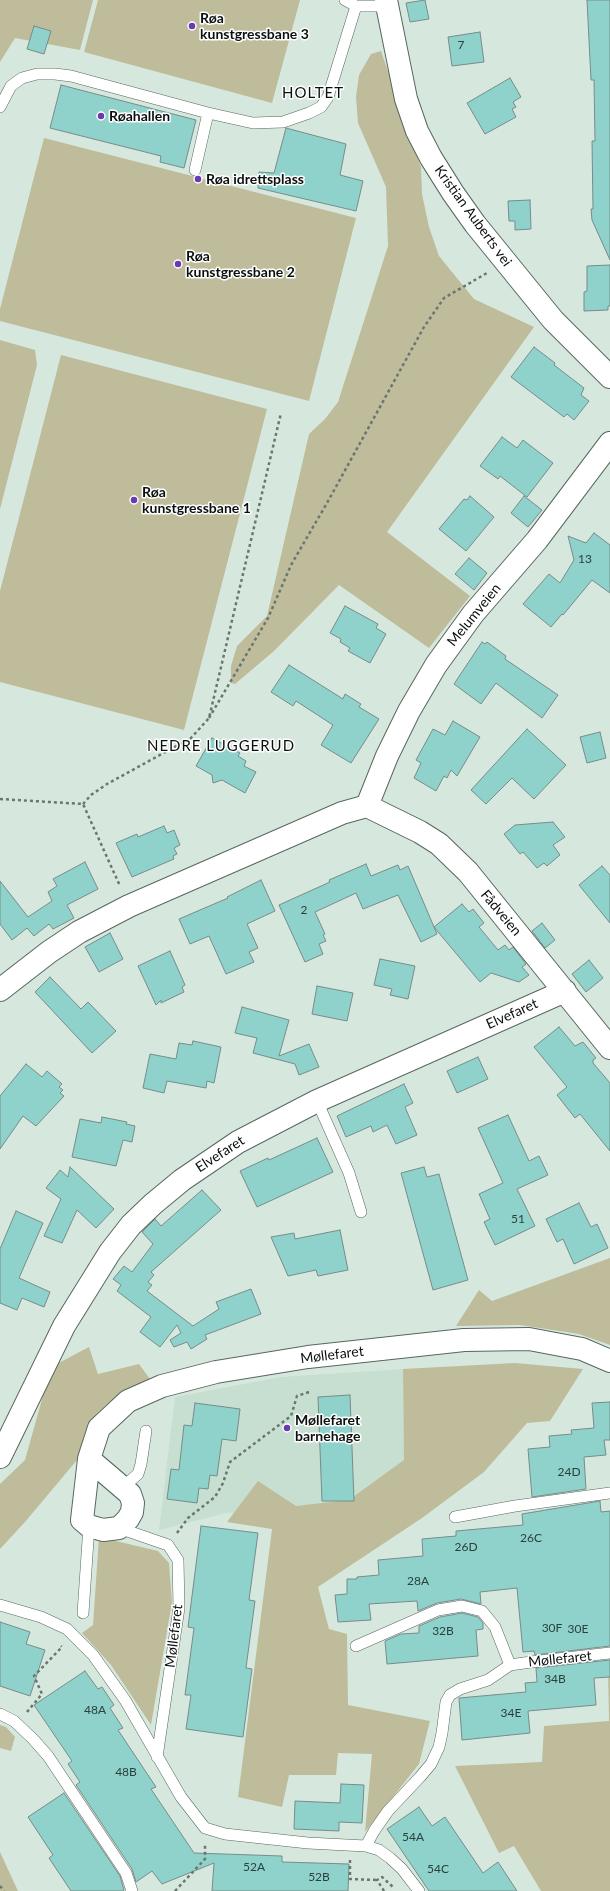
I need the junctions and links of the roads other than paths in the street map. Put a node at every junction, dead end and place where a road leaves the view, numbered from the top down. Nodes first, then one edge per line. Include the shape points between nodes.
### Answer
1 (345, 0) edge
2 (387, 3) edge
3 (356, 6) junction
4 (0, 107) edge
5 (208, 113) junction
6 (195, 170) dead end
7 (610, 377) edge
8 (610, 443) edge
9 (367, 806) junction
10 (0, 990) edge
11 (565, 991) junction
12 (610, 1048) edge
13 (317, 1101) junction
14 (361, 1212) dead end
15 (610, 1360) edge
16 (146, 1431) dead end
17 (0, 1457) edge
18 (89, 1460) junction
19 (123, 1487) junction
20 (610, 1493) edge
21 (455, 1517) dead end
22 (89, 1526) junction
23 (119, 1528) junction
24 (0, 1605) edge
25 (83, 1613) dead end
26 (356, 1646) dead end
27 (610, 1653) edge
28 (510, 1665) junction
29 (0, 1714) edge
30 (157, 1757) junction
31 (366, 1846) junction
32 (132, 1891) edge
33 (419, 1891) edge

1 - 3 lane
2 - 3 lane
2 - 7 street, Kristian Auberts vei via 406,99 417,131 431,158 453,194 553,320
3 - 5 lane via 334,82 321,107 283,122 267,124
4 - 5 lane via 11,86 22,78 37,74 55,74 71,76
5 - 6 lane
8 - 9 street, Melumveien via 537,540 473,614 436,664 387,756
9 - 10 street via 342,813 129,906 79,932
9 - 11 street, Fådveien via 439,844 468,872
11 - 12 street, Fådveien
11 - 13 street, Elvefaret
13 - 14 lane via 349,1173
13 - 17 street, Elvefaret via 262,1128 213,1157 153,1204 131,1225 110,1252 64,1326
15 - 18 street, Møllefaret via 582,1349 529,1339 464,1340 308,1357 216,1372 162,1386 128,1401 100,1428
16 - 19 lane via 138,1474
18 - 19 street
18 - 22 street, Møllefaret via 82,1520
19 - 23 street via 130,1494 133,1503 132,1512
20 - 21 lane
22 - 23 street via 103,1530
22 - 25 lane
23 - 30 lane, Møllefaret via 168,1545 178,1560 179,1608
24 - 30 lane via 68,1629 94,1655
26 - 28 lane, Møllefaret via 438,1610 462,1606 482,1611 495,1627
27 - 28 lane, Møllefaret
28 - 31 lane, Møllefaret via 488,1680 450,1695 446,1702 439,1747 430,1764 388,1812
29 - 32 lane via 14,1721 48,1756 126,1873
30 - 31 lane via 181,1797 204,1828 225,1834 308,1844
31 - 33 lane via 390,1858

